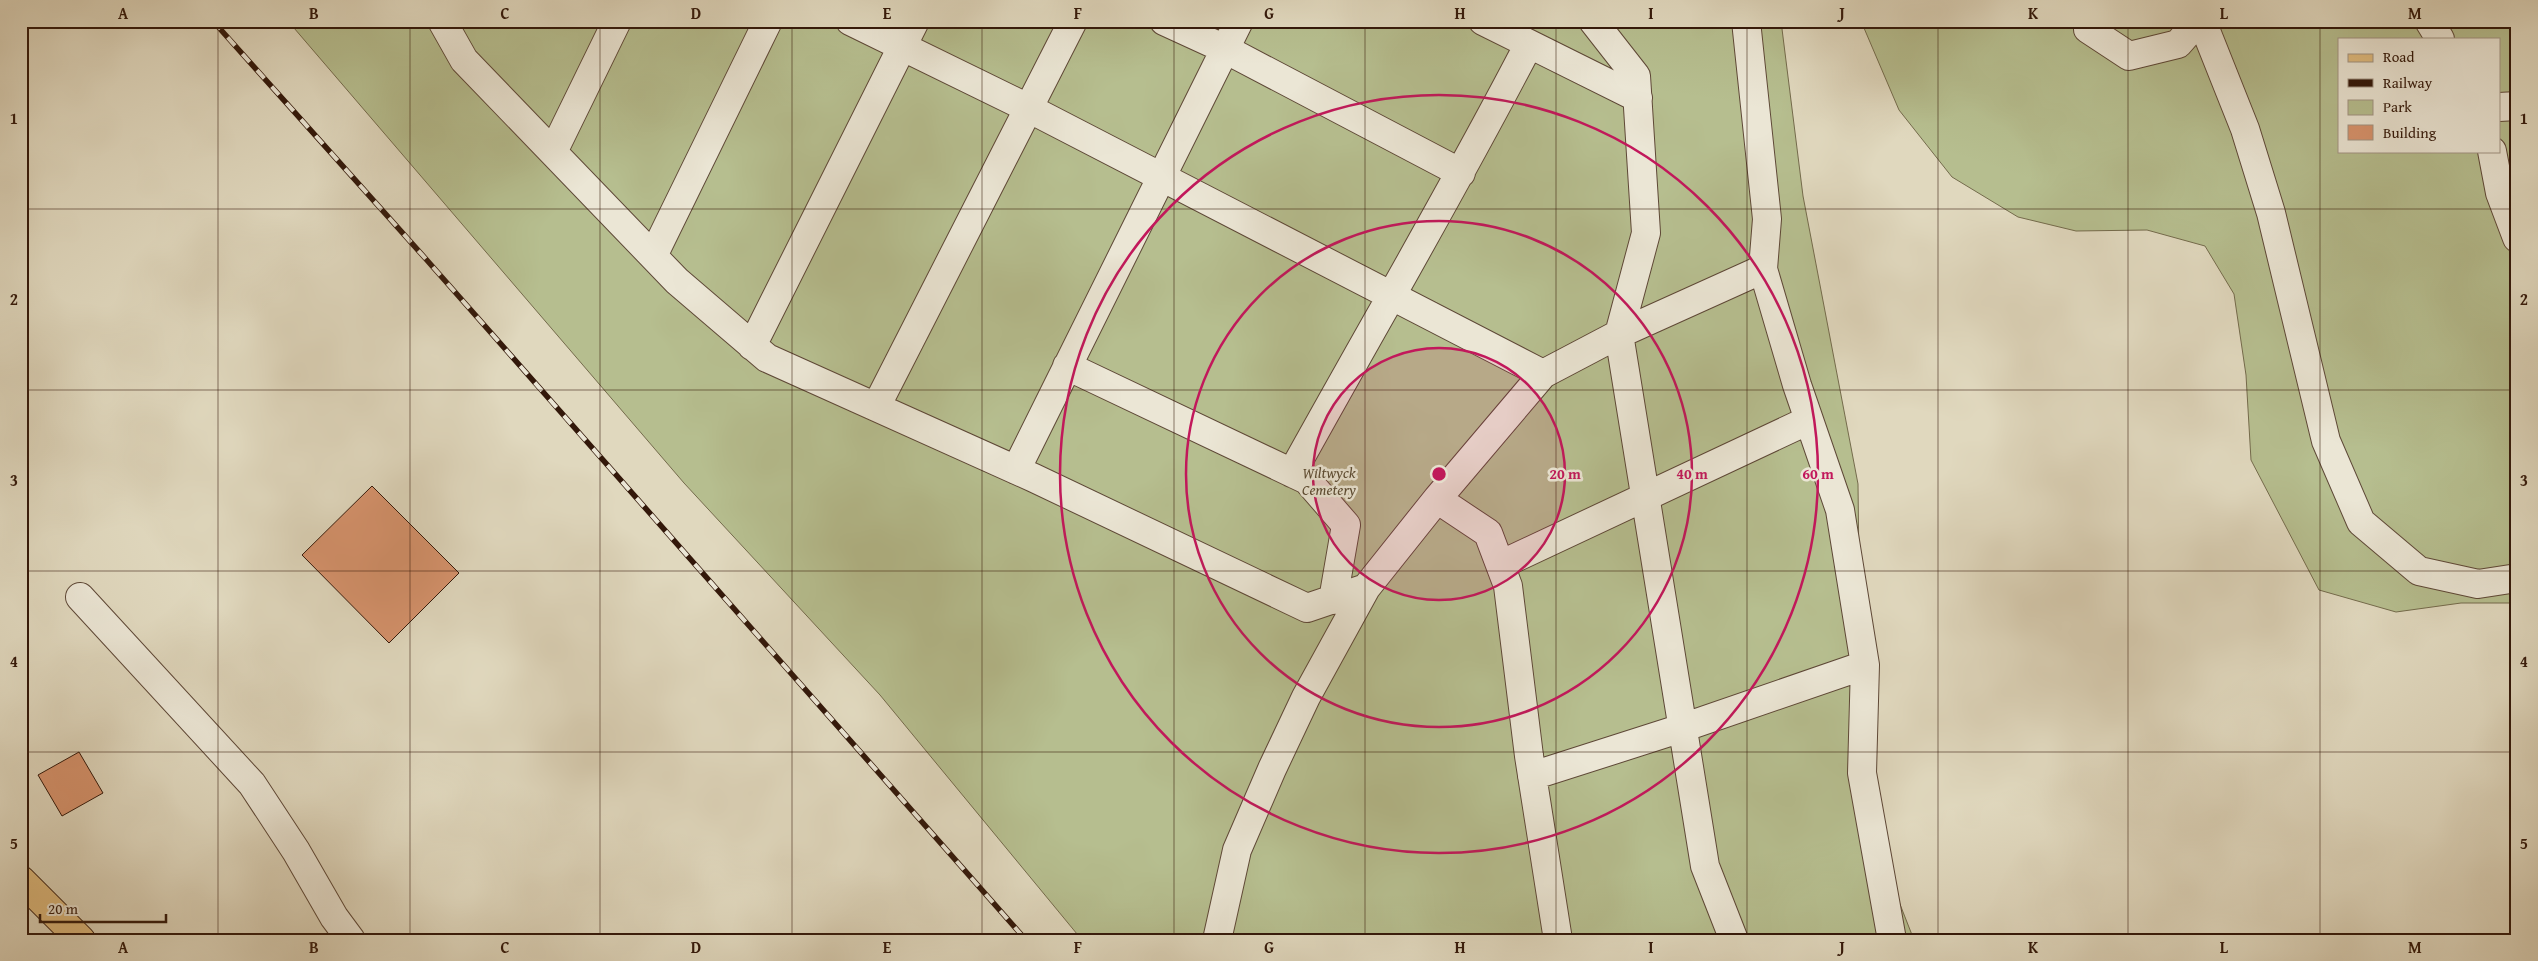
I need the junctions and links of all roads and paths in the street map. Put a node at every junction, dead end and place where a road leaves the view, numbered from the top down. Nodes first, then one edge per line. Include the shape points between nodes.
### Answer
1 (618, 21) edge
2 (768, 21) edge
3 (850, 21) edge
4 (915, 21) edge
5 (1073, 21) edge
6 (1164, 21) edge
7 (1238, 21) edge
8 (1483, 21) edge
9 (1594, 21) edge
10 (1746, 21) edge
11 (2089, 21) edge
12 (2198, 21) edge
13 (2202, 21) edge
14 (2429, 21) edge
15 (453, 28) edge
16 (2439, 38) edge
17 (1529, 44) junction
18 (902, 47) junction
19 (1225, 49) junction
20 (1638, 98) junction
21 (2517, 106) edge
22 (2500, 107) edge
23 (1028, 108) junction
24 (553, 152) junction
25 (2492, 152) edge
26 (1461, 173) junction
27 (1162, 176) junction
28 (2517, 238) edge
29 (653, 256) junction
30 (1763, 268) junction
31 (1390, 296) junction
32 (1619, 334) junction
33 (752, 346) junction
34 (1067, 366) junction
35 (1543, 374) junction
36 (876, 407) junction
37 (1809, 420) junction
38 (1016, 470) junction
39 (1292, 473) junction
40 (1645, 496) junction
41 (1437, 499) junction
42 (1500, 565) junction
43 (2517, 578) edge
44 (1366, 588) junction
45 (80, 597) dead end
46 (1333, 600) junction
47 (1865, 665) junction
48 (1682, 728) junction
49 (1532, 776) junction
50 (21, 880) edge
51 (81, 940) edge
52 (351, 940) edge
53 (1217, 940) edge
54 (1558, 940) edge
55 (1734, 940) edge
56 (1892, 940) edge

1 - 24 lane
2 - 29 lane
3 - 18 lane
4 - 18 lane
5 - 23 lane
6 - 19 lane
7 - 19 lane
8 - 17 lane
9 - 20 lane via 1636,76
10 - 30 lane via 1767,219
11 - 12 lane via 2088,30 2129,56 2178,44
13 - 43 lane via 2245,129 2271,213 2326,441 2361,522 2419,571 2478,584
14 - 16 lane
15 - 24 lane via 464,60
17 - 20 lane
17 - 26 lane
18 - 23 lane
18 - 33 lane
19 - 26 lane
19 - 27 lane
20 - 32 lane via 1646,233
21 - 22 lane
23 - 27 lane
23 - 36 lane
24 - 29 lane
25 - 28 lane via 2500,193
26 - 31 lane
27 - 31 lane
27 - 34 lane
29 - 33 lane
30 - 32 lane
30 - 37 lane
31 - 35 lane
31 - 39 lane
32 - 35 lane
32 - 40 lane
33 - 36 lane via 767,358
34 - 38 lane
34 - 39 lane
35 - 41 lane
36 - 38 lane
37 - 40 lane
37 - 47 lane via 1840,510
38 - 46 lane via 1307,608
39 - 46 lane via 1307,480 1346,524
40 - 42 lane
40 - 48 lane
41 - 42 lane via 1488,533
41 - 44 lane
42 - 49 lane via 1508,586
44 - 46 lane
44 - 53 lane via 1306,697 1237,850
45 - 52 lane via 252,784
47 - 48 lane
47 - 56 lane via 1862,773
48 - 49 lane
48 - 55 lane via 1705,866
49 - 54 lane
50 - 51 main road

